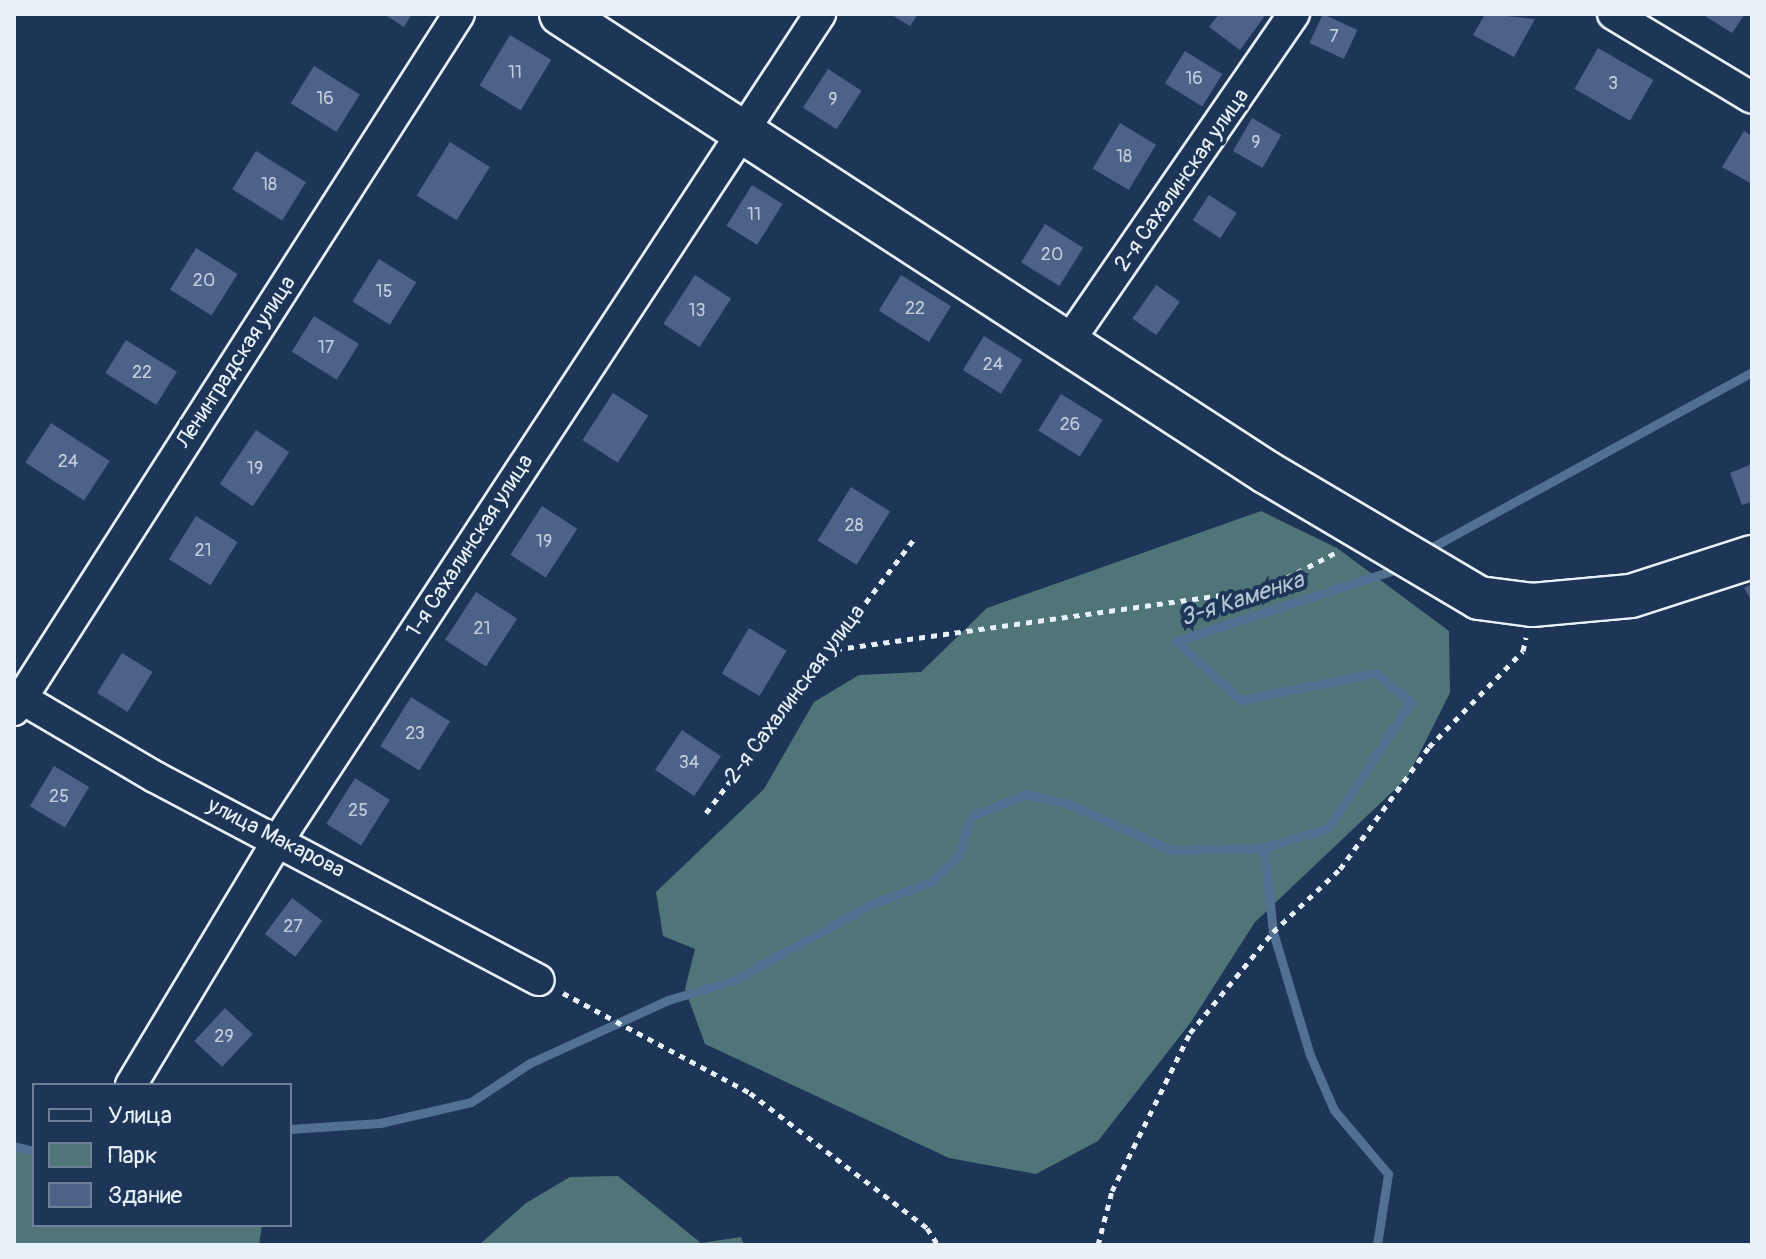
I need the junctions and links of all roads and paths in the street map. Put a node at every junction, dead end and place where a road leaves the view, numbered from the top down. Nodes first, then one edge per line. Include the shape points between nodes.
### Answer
1 (459, 14) edge
2 (561, 14) edge
3 (820, 14) edge
4 (1294, 14) edge
5 (1613, 14) edge
6 (1752, 98) edge
7 (741, 130) junction
8 (1067, 344) junction
9 (915, 538) dead end
10 (1381, 542) junction
11 (1752, 557) edge
12 (1532, 605) junction
13 (824, 651) junction
14 (16, 701) edge
15 (706, 813) dead end
16 (279, 839) junction
17 (539, 980) joint
18 (132, 1083) edge
19 (938, 1245) edge
20 (1098, 1245) edge

1 - 14 street, Ленинградская улица
2 - 7 street
3 - 7 street, 1-я Сахалинская улица
4 - 8 street, 2-я Сахалинская улица
5 - 6 street
7 - 8 street
7 - 16 street, 1-я Сахалинская улица
8 - 10 street
9 - 13 path, 2-я Сахалинская улица
10 - 12 street via 1479,598
10 - 13 path via 1265,589
11 - 12 street via 1631,596
12 - 20 path via 1523,651 1429,747 1340,869 1273,932 1190,1033 1112,1191
13 - 15 path, 2-я Сахалинская улица
14 - 16 street, улица Макарова
16 - 17 street, улица Макарова
16 - 18 street, 1-я Сахалинская улица
17 - 19 path via 750,1093 927,1228

